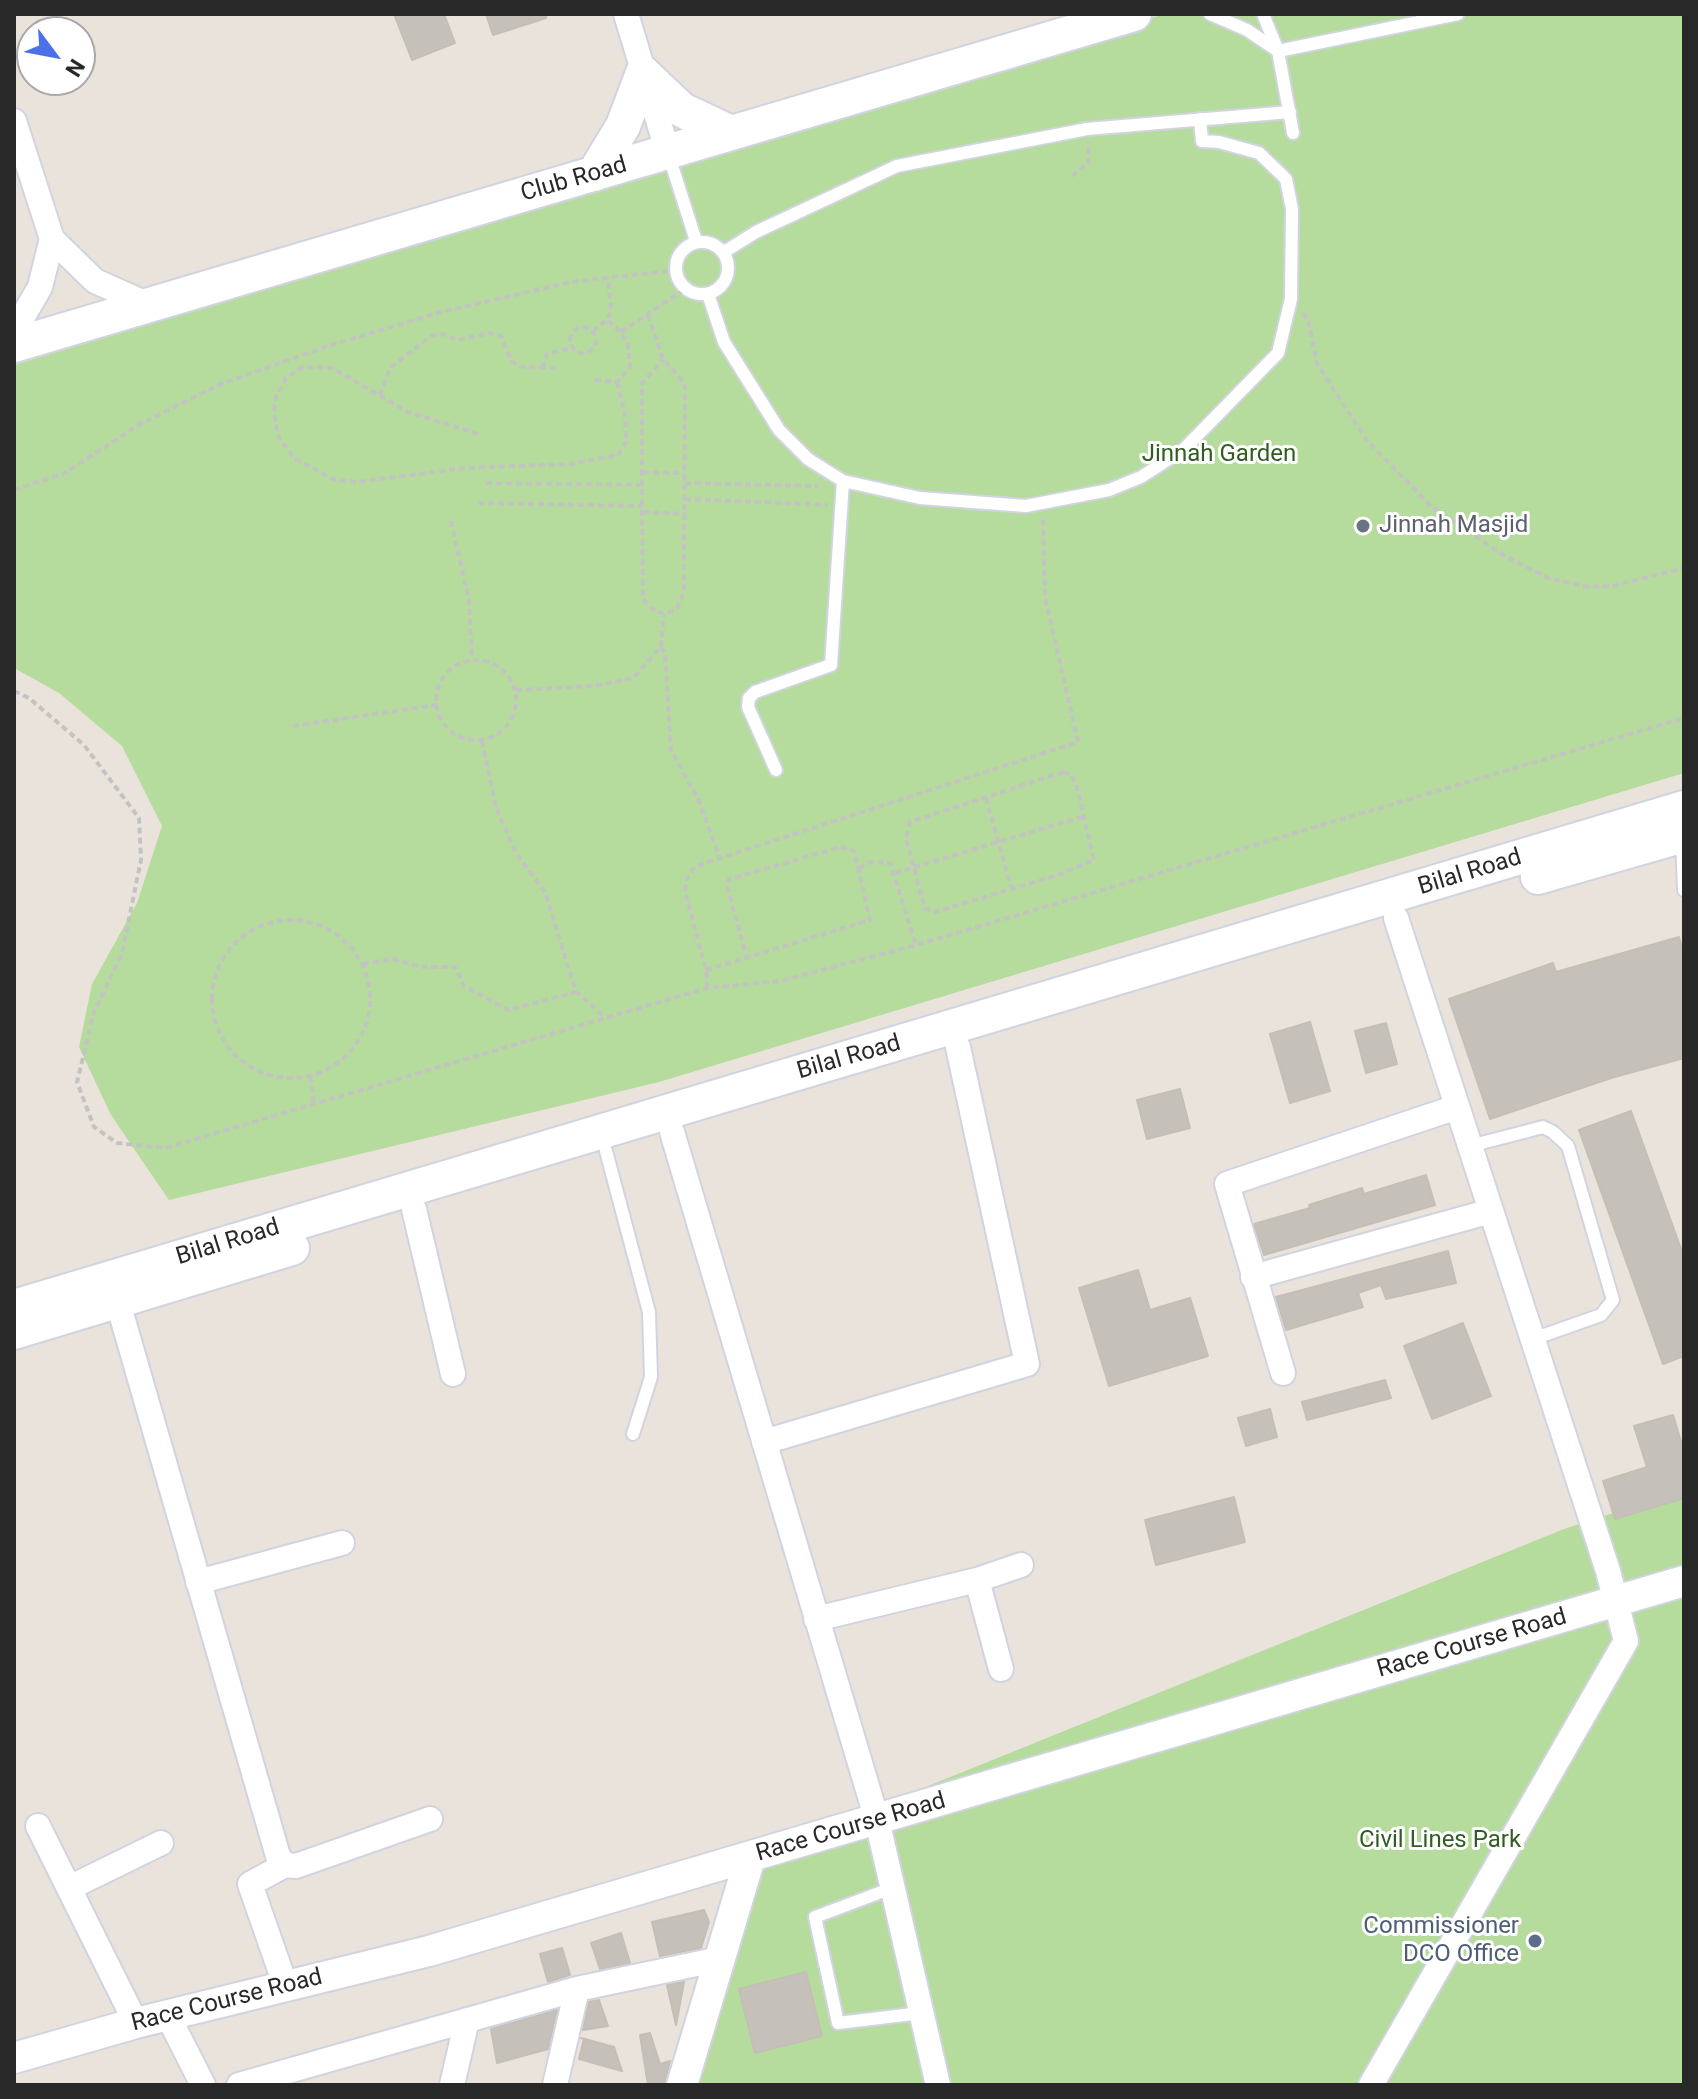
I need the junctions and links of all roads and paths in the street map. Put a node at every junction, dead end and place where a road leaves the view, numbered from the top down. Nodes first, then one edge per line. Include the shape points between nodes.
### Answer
1 (626, 14) edge
2 (1134, 14) edge
3 (1210, 14) edge
4 (1263, 14) edge
5 (1458, 14) edge
6 (1278, 51) junction
7 (643, 73) junction
8 (1290, 112) junction
9 (1200, 119) junction
10 (14, 121) edge
11 (1087, 129) junction
12 (731, 133) junction
13 (1293, 133) dead end
14 (668, 153) junction
15 (594, 174) junction
16 (1072, 176) dead end
17 (52, 239) junction
18 (696, 241) junction
19 (724, 252) junction
20 (676, 270) junction
21 (608, 278) junction
22 (685, 289) junction
23 (708, 294) junction
24 (1291, 299) junction
25 (151, 306) junction
26 (648, 315) junction
27 (607, 320) junction
28 (593, 331) junction
29 (14, 332) edge
30 (621, 332) junction
31 (14, 345) edge
32 (572, 348) junction
33 (663, 359) junction
34 (542, 368) junction
35 (558, 368) dead end
36 (595, 380) dead end
37 (617, 382) junction
38 (380, 395) junction
39 (478, 434) dead end
40 (643, 472) junction
41 (684, 473) junction
42 (486, 483) dead end
43 (685, 483) junction
44 (843, 484) junction
45 (643, 485) junction
46 (14, 490) edge
47 (684, 499) junction
48 (478, 503) dead end
49 (1042, 503) junction
50 (842, 505) junction
51 (642, 509) junction
52 (685, 514) junction
53 (451, 521) dead end
54 (1684, 568) edge
55 (664, 614) junction
56 (661, 647) junction
57 (472, 660) junction
58 (516, 690) junction
59 (14, 691) edge
60 (436, 705) junction
61 (1684, 718) edge
62 (293, 726) dead end
63 (482, 741) junction
64 (776, 770) dead end
65 (986, 798) junction
66 (1085, 816) junction
67 (1683, 826) edge
68 (998, 842) junction
69 (719, 857) junction
70 (859, 868) junction
71 (912, 868) junction
72 (895, 873) junction
73 (1011, 887) junction
74 (1684, 890) edge
75 (1396, 918) junction
76 (916, 945) junction
77 (746, 955) junction
78 (363, 964) junction
79 (706, 970) junction
80 (707, 988) junction
81 (576, 992) junction
82 (605, 1017) junction
83 (958, 1047) junction
84 (310, 1076) junction
85 (314, 1104) junction
86 (1457, 1107) junction
87 (672, 1132) junction
88 (1470, 1146) junction
89 (606, 1151) junction
90 (414, 1209) junction
91 (1491, 1211) junction
92 (1253, 1277) junction
93 (118, 1303) junction
94 (14, 1307) edge
95 (14, 1332) edge
96 (1533, 1339) junction
97 (1283, 1373) dead end
98 (453, 1374) dead end
99 (633, 1434) dead end
100 (764, 1442) junction
101 (342, 1543) dead end
102 (1021, 1565) dead end
103 (977, 1580) junction
104 (1684, 1581) edge
105 (198, 1582) junction
106 (1615, 1602) junction
107 (816, 1619) junction
108 (1001, 1669) dead end
109 (430, 1819) dead end
110 (877, 1820) junction
111 (38, 1826) dead end
112 (161, 1843) dead end
113 (750, 1858) junction
114 (285, 1865) junction
115 (69, 1888) junction
116 (892, 1888) junction
117 (720, 1959) junction
118 (286, 1987) junction
119 (577, 1989) junction
120 (921, 2013) junction
121 (168, 2016) junction
122 (467, 2020) junction
123 (136, 2023) junction
124 (14, 2058) edge
125 (203, 2085) edge
126 (239, 2085) edge
127 (452, 2085) edge
128 (555, 2085) edge
129 (682, 2085) edge
130 (938, 2085) edge
131 (1371, 2085) edge

1 - 7 street
2 - 12 main road, Club Road
3 - 6 lane
4 - 6 lane
5 - 6 lane
6 - 8 lane
7 - 12 main road via 682,110
7 - 14 street
7 - 15 main road via 623,126
8 - 9 lane
8 - 13 lane
9 - 11 lane
9 - 24 lane via 1202,141 1259,153 1286,179 1292,209
10 - 17 street
11 - 16 path via 1088,163
11 - 19 lane via 897,166
12 - 14 main road, Club Road
14 - 15 main road, Club Road
14 - 18 lane
15 - 25 main road, Club Road
17 - 25 street via 95,281
17 - 29 street via 40,287
18 - 19 lane
18 - 20 lane via 683,248
19 - 23 lane via 727,277
20 - 21 path
20 - 22 lane
21 - 27 path
21 - 46 path via 441,312 301,355 221,384 142,423 65,473
22 - 23 lane
22 - 26 path
23 - 44 lane via 724,342 779,430
24 - 49 lane via 1278,353 1183,450 1109,490
24 - 54 path via 1308,320 1317,364 1368,442 1433,508 1548,578 1612,586
25 - 31 main road, Club Road
26 - 30 path
26 - 33 path
27 - 28 path
27 - 30 path
28 - 32 path via 593,348 583,353
28 - 32 path via 583,326 572,331
30 - 37 path via 631,358 627,373
32 - 34 path via 547,354
33 - 40 path via 642,384
33 - 41 path via 685,384
34 - 35 path
34 - 38 path via 512,362 501,336 457,340 442,334 431,336 390,368
36 - 37 path
37 - 38 path via 624,400 625,447 618,455 586,462 465,468 357,482 309,469 279,438 276,397 286,378 303,367 332,368
38 - 39 path via 408,412
40 - 41 path
40 - 45 path
41 - 43 path
42 - 45 path
43 - 44 path
43 - 47 path
44 - 49 lane via 920,498
44 - 50 lane
45 - 51 path
47 - 50 path
47 - 52 path
48 - 51 path
49 - 69 path via 1045,597 1078,742
50 - 64 lane via 831,665 749,698 748,707
51 - 52 path
51 - 55 path via 643,599
52 - 55 path via 684,592 677,609
53 - 57 path via 469,601
55 - 56 path
56 - 58 path via 642,671 625,681
56 - 69 path via 671,750 699,801
57 - 58 path via 500,667
57 - 60 path via 442,678
58 - 63 path via 511,721
59 - 85 path via 84,745 139,818 141,860 122,953 94,1012 77,1082 94,1127 117,1143 165,1148
60 - 62 path
60 - 63 path via 449,730 466,740
61 - 76 path
63 - 81 path via 496,808 516,853 545,892
65 - 66 path via 1063,772 1074,778
65 - 68 path
65 - 71 path via 910,822 905,834
66 - 68 path
66 - 73 path via 1094,860
67 - 74 lane
67 - 75 main road, Bilal Road
67 - 94 main road, Bilal Road
68 - 71 path
68 - 73 path
69 - 79 path via 696,866 685,884
70 - 72 path via 886,861
70 - 77 path via 870,920
70 - 77 path via 854,851 846,847 735,874 727,886
71 - 72 path
71 - 73 path via 923,905 932,912
72 - 76 path
75 - 83 main road, Bilal Road
75 - 86 street
76 - 80 path via 780,981
77 - 79 path
78 - 81 path via 393,959 421,967 455,967 464,986 508,1010
78 - 84 path via 370,994 366,1025 350,1052
78 - 84 path via 332,930 287,919 244,935 216,972 214,1018 227,1046 264,1074
79 - 80 path
80 - 82 path
81 - 82 path
82 - 85 path
83 - 87 main road, Bilal Road
83 - 100 street via 1027,1364
84 - 85 path
86 - 88 street
86 - 92 street via 1227,1184
87 - 89 main road, Bilal Road
87 - 100 street
88 - 91 street
88 - 96 lane via 1543,1127 1568,1146 1613,1300 1601,1315
89 - 90 main road, Bilal Road
89 - 99 lane via 647,1295 651,1327 651,1377
90 - 93 main road, Bilal Road
90 - 98 street
91 - 92 street
91 - 96 street
92 - 97 street
93 - 95 main road, Bilal Road
93 - 105 street
96 - 106 street
100 - 107 street
101 - 105 street
102 - 103 street
103 - 107 street
103 - 108 street
104 - 106 street, Race Course Road
105 - 114 street via 278,1856
106 - 110 street, Race Course Road
106 - 131 street via 1626,1641
107 - 110 street
109 - 114 street via 296,1866
110 - 113 street, Race Course Road
110 - 116 street
111 - 115 street
112 - 115 street
113 - 117 street
113 - 118 street, Race Course Road
114 - 118 street via 250,1884
115 - 123 street
116 - 120 street
116 - 120 lane via 815,1917 838,2023
117 - 119 street
117 - 129 street
118 - 121 street, Race Course Road
119 - 122 street
119 - 128 street
120 - 130 street
121 - 123 street, Race Course Road
121 - 125 street
122 - 126 street
122 - 127 street
123 - 124 street, Race Course Road

